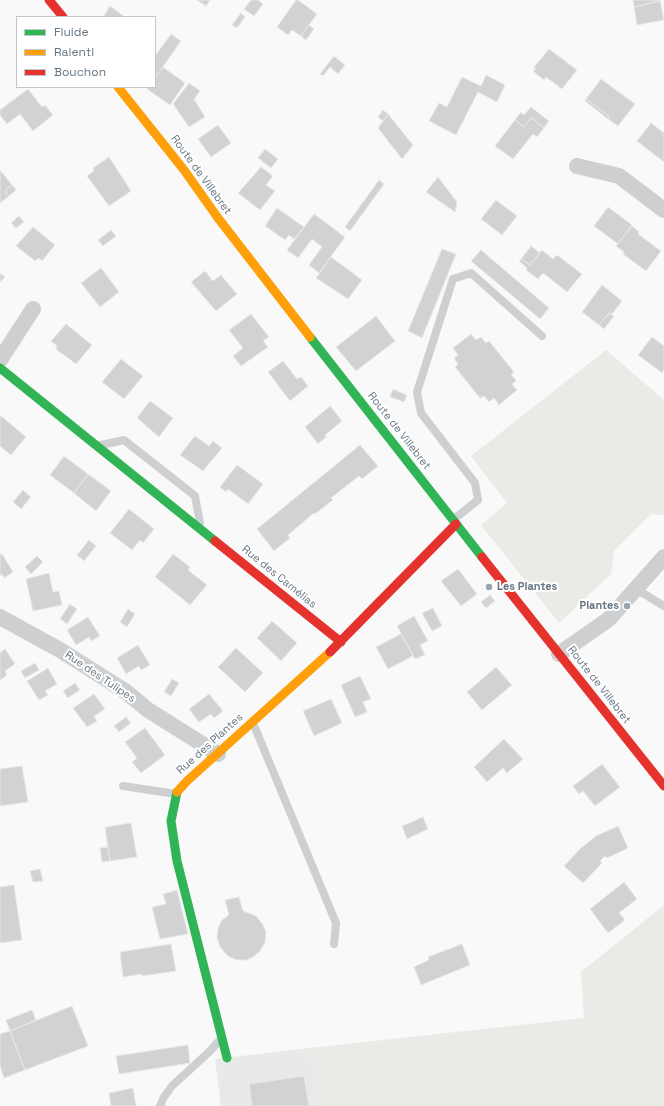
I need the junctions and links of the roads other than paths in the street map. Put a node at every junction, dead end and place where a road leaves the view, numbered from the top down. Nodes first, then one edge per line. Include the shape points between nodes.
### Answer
1 (49, 0) edge
2 (62, 16) edge
3 (119, 88) edge
4 (577, 166) dead end
5 (664, 210) edge
6 (33, 309) dead end
7 (542, 336) dead end
8 (0, 360) edge
9 (0, 368) edge
10 (98, 446) junction
11 (455, 522) junction
12 (202, 530) junction
13 (664, 557) edge
14 (636, 589) junction
15 (664, 606) edge
16 (0, 617) edge
17 (341, 642) junction
18 (559, 654) junction
19 (253, 722) junction
20 (218, 754) junction
21 (123, 786) dead end
22 (664, 786) edge
23 (176, 794) junction
24 (334, 944) dead end
25 (222, 1037) junction
26 (228, 1058) dead end
27 (160, 1106) edge

1 - 2 street
3 - 11 street, Route de Villebret
4 - 5 street via 619,176
6 - 8 street
7 - 11 lane via 471,273 453,279 417,392 421,413 475,483 478,500
9 - 10 street, Rue des Camélias
10 - 12 street, Rue des Camélias
10 - 12 lane via 124,440 195,496
11 - 17 street, Rue des Plantes
11 - 18 street, Route de Villebret
12 - 17 street, Rue des Camélias
13 - 14 street
14 - 15 lane
14 - 18 street via 609,619
16 - 20 street, Rue des Tulipes via 60,650
17 - 19 street, Rue des Plantes
18 - 22 street, Route de Villebret
19 - 20 street, Rue des Plantes
19 - 24 lane via 336,923
20 - 23 street, Rue des Plantes
21 - 23 lane
23 - 25 street via 171,821 177,861
25 - 26 street
25 - 27 lane via 172,1086

